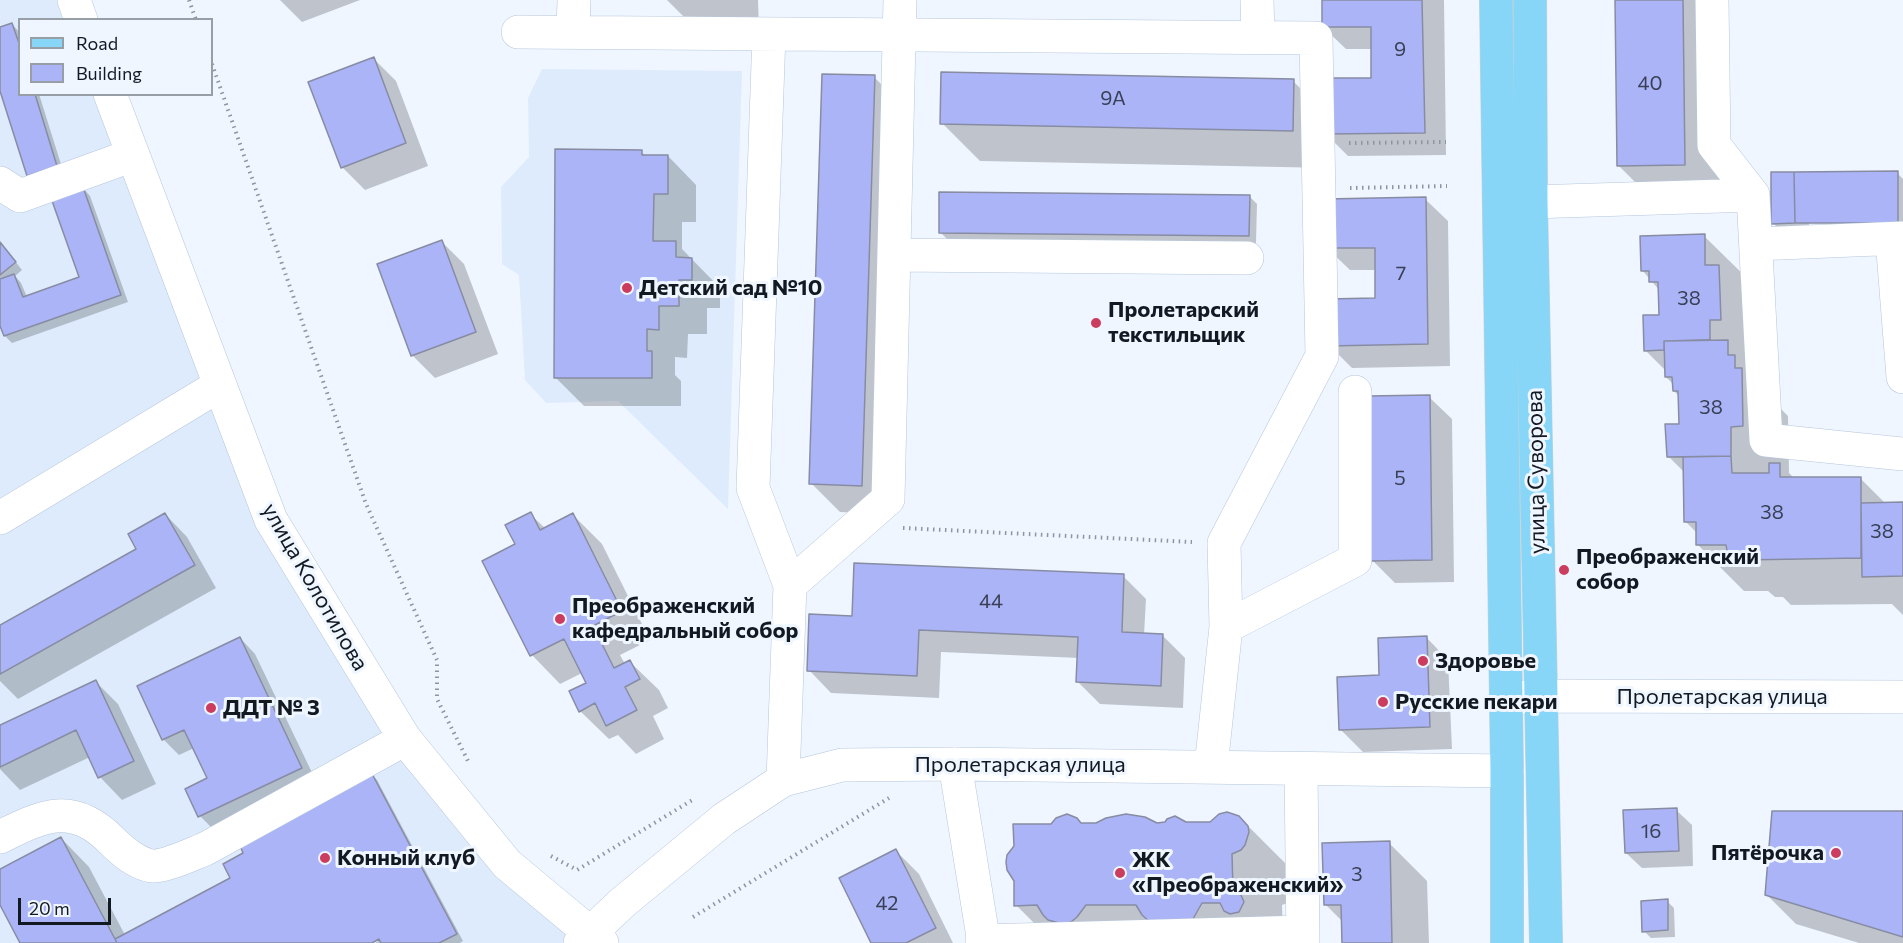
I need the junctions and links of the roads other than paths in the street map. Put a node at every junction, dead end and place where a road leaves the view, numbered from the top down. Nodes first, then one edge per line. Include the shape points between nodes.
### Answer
1 (74, 0) edge
2 (574, 0) edge
3 (900, 0) edge
4 (1257, 0) edge
5 (1496, 0) edge
6 (1530, 0) edge
7 (1712, 0) edge
8 (80, 18) edge
9 (518, 32) dead end
10 (573, 32) junction
11 (769, 34) junction
12 (900, 35) junction
13 (1258, 37) junction
14 (111, 96) edge
15 (133, 155) junction
16 (0, 183) edge
17 (1753, 195) junction
18 (1531, 202) junction
19 (1898, 238) edge
20 (1756, 244) junction
21 (894, 255) junction
22 (1247, 258) dead end
23 (1903, 377) edge
24 (220, 385) junction
25 (1354, 392) dead end
26 (1903, 454) edge
27 (0, 518) edge
28 (790, 585) junction
29 (1226, 627) junction
30 (1541, 696) junction
31 (1903, 697) edge
32 (1506, 698) junction
33 (405, 739) junction
34 (955, 764) junction
35 (1211, 767) junction
36 (1301, 769) junction
37 (1507, 771) junction
38 (783, 780) junction
39 (0, 837) edge
40 (1303, 937) edge
41 (590, 940) edge
42 (983, 942) edge
43 (1507, 943) edge
44 (1546, 943) edge

1 - 8 street
2 - 10 street
3 - 12 street
4 - 13 street
5 - 32 main road, улица Суворова
6 - 18 main road, улица Суворова
7 - 17 street via 1714,145
9 - 10 street
10 - 11 street
11 - 12 street
11 - 28 street via 753,488
12 - 13 street
12 - 21 street
13 - 29 street via 1316,38 1322,356 1224,543
14 - 15 street, улица Колотилова
15 - 16 street via 20,196
15 - 24 street, улица Колотилова
17 - 18 street
17 - 20 street
18 - 30 main road, улица Суворова
19 - 20 street
19 - 23 street
20 - 26 street via 1766,440
21 - 22 street
21 - 28 street via 888,499
24 - 27 street
24 - 33 street, улица Колотилова via 271,520
25 - 29 street via 1355,560
28 - 38 street
29 - 35 street
30 - 31 street, Пролетарская улица
30 - 32 street, Пролетарская улица
30 - 44 main road, улица Суворова
32 - 37 main road, улица Суворова
33 - 39 street via 178,860 152,866 125,854 84,821 64,815 36,819
33 - 41 street, улица Колотилова via 507,864
34 - 35 street, Пролетарская улица
34 - 38 street, Пролетарская улица via 842,765
34 - 42 street
35 - 36 street, Пролетарская улица
36 - 37 street, Пролетарская улица
36 - 40 street
37 - 43 main road, улица Суворова
38 - 41 street, Пролетарская улица via 724,819 622,903
40 - 42 street

